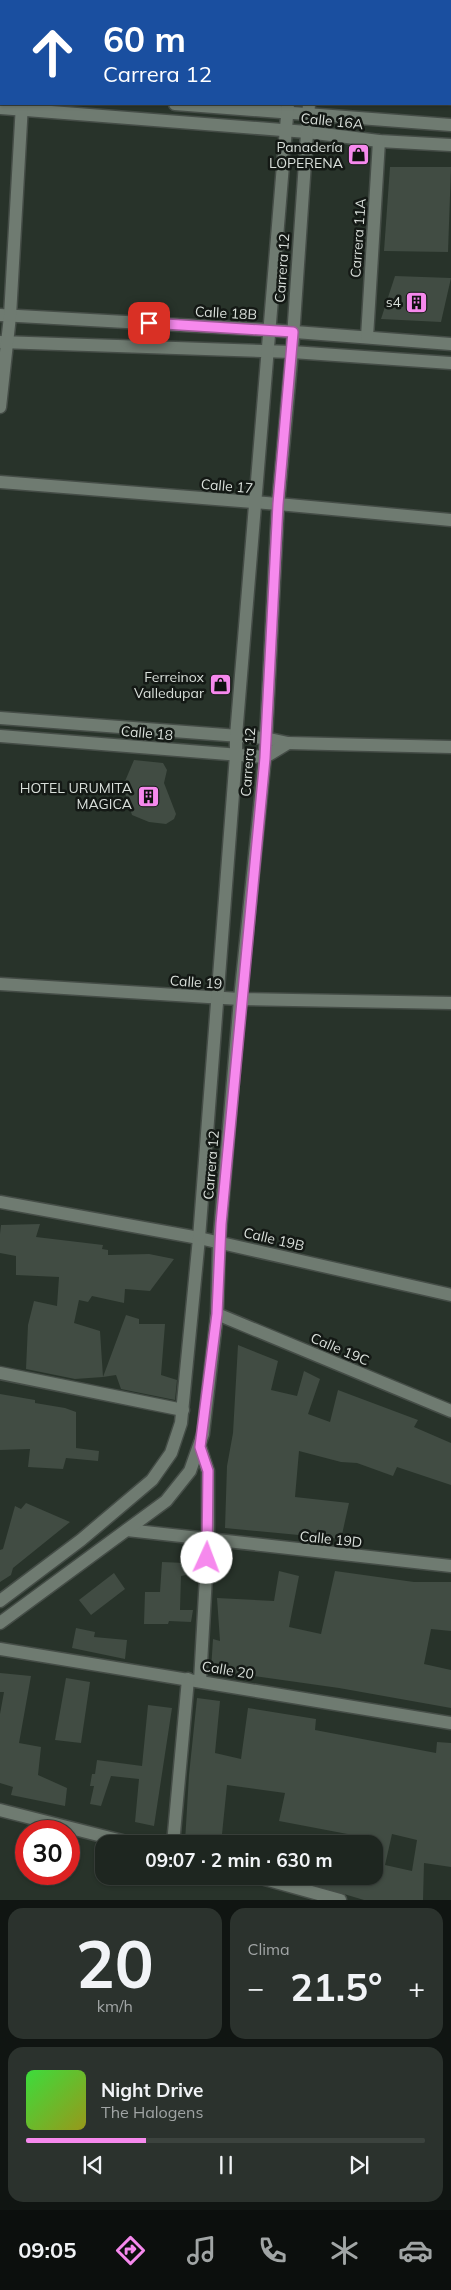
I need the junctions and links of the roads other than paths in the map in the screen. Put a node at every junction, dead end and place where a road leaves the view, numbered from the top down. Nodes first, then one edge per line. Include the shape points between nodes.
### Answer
1 (203, 105) edge
2 (22, 107) edge
3 (0, 108) edge
4 (287, 108) edge
5 (309, 108) edge
6 (451, 125) edge
7 (286, 131) junction
8 (307, 132) junction
9 (379, 141) junction
10 (451, 145) edge
11 (5, 315) edge
12 (269, 330) junction
13 (293, 332) junction
14 (367, 337) junction
15 (3, 342) edge
16 (451, 344) edge
17 (268, 352) junction
18 (292, 352) junction
19 (451, 363) edge
20 (0, 407) edge
21 (0, 482) edge
22 (257, 503) junction
23 (278, 504) junction
24 (451, 520) edge
25 (0, 718) edge
26 (0, 736) edge
27 (236, 736) junction
28 (265, 738) junction
29 (288, 743) junction
30 (451, 747) edge
31 (236, 755) junction
32 (265, 758) junction
33 (0, 984) edge
34 (218, 998) junction
35 (240, 1000) junction
36 (451, 1003) edge
37 (0, 1202) edge
38 (199, 1238) junction
39 (219, 1243) junction
40 (451, 1295) edge
41 (217, 1314) junction
42 (0, 1374) edge
43 (183, 1410) junction
44 (451, 1411) edge
45 (200, 1447) junction
46 (126, 1530) junction
47 (208, 1541) junction
48 (451, 1566) edge
49 (0, 1600) edge
50 (0, 1623) edge
51 (0, 1649) edge
52 (194, 1680) junction
53 (451, 1723) edge
54 (0, 1810) edge
55 (99, 1835) edge
56 (174, 1835) edge
57 (286, 1885) edge
58 (340, 1900) edge

1 - 4 street, Calle 16A
2 - 3 street, Calle 16A
2 - 7 street, Calle 16A
2 - 11 street
4 - 5 street, Calle 16A
4 - 7 street, Carrera 12
5 - 6 street, Calle 16A
5 - 8 street, Carrera 12
7 - 8 street, Calle 16A
7 - 12 street, Carrera 12
8 - 9 street, Calle 16A
8 - 13 street, Carrera 12
9 - 10 street, Calle 16A
9 - 14 street, Carrera 11A
11 - 12 street, Calle 18B
11 - 15 street
12 - 13 street, Calle 18B
12 - 17 street, Carrera 12
13 - 14 street, Calle 18B
13 - 18 street, Carrera 12
14 - 16 street, Calle 18B
15 - 17 street
15 - 20 street
17 - 18 street
17 - 22 street, Carrera 12
18 - 19 street
18 - 23 street, Carrera 12
21 - 22 street, Calle 17
22 - 23 street, Calle 17
22 - 27 street, Carrera 12
23 - 24 street, Calle 17
23 - 28 street, Carrera 12
25 - 27 street, Calle 18
26 - 31 street, Calle 18
27 - 28 street, Calle 18
27 - 31 street, Carrera 12
28 - 29 street, Calle 18
28 - 32 street, Carrera 12
29 - 30 street, Calle 18
29 - 32 street
31 - 32 street, Calle 18
31 - 34 street, Carrera 12
32 - 35 street, Carrera 12
33 - 34 street, Calle 19
34 - 35 street, Calle 19
34 - 38 street, Carrera 12
35 - 36 street, Calle 19
35 - 39 street, Carrera 12
37 - 38 street, Calle 19B
38 - 39 street, Calle 19B
38 - 43 street, Carrera 12
39 - 40 street, Calle 19B
39 - 41 street, Carrera 12
41 - 44 street, Calle 19C
41 - 45 street, Carrera 12
42 - 43 street
43 - 49 street, Carrera 12 via 171,1454 152,1480 82,1540
45 - 46 street, Carrera 12 via 190,1471 175,1492 156,1510
45 - 47 street via 208,1471
46 - 47 street, Calle 19D
46 - 50 street, Carrera 12
47 - 48 street, Calle 19D
47 - 52 street
51 - 52 street, Calle 20
52 - 53 street, Calle 20
52 - 56 street
54 - 55 street
57 - 58 street

